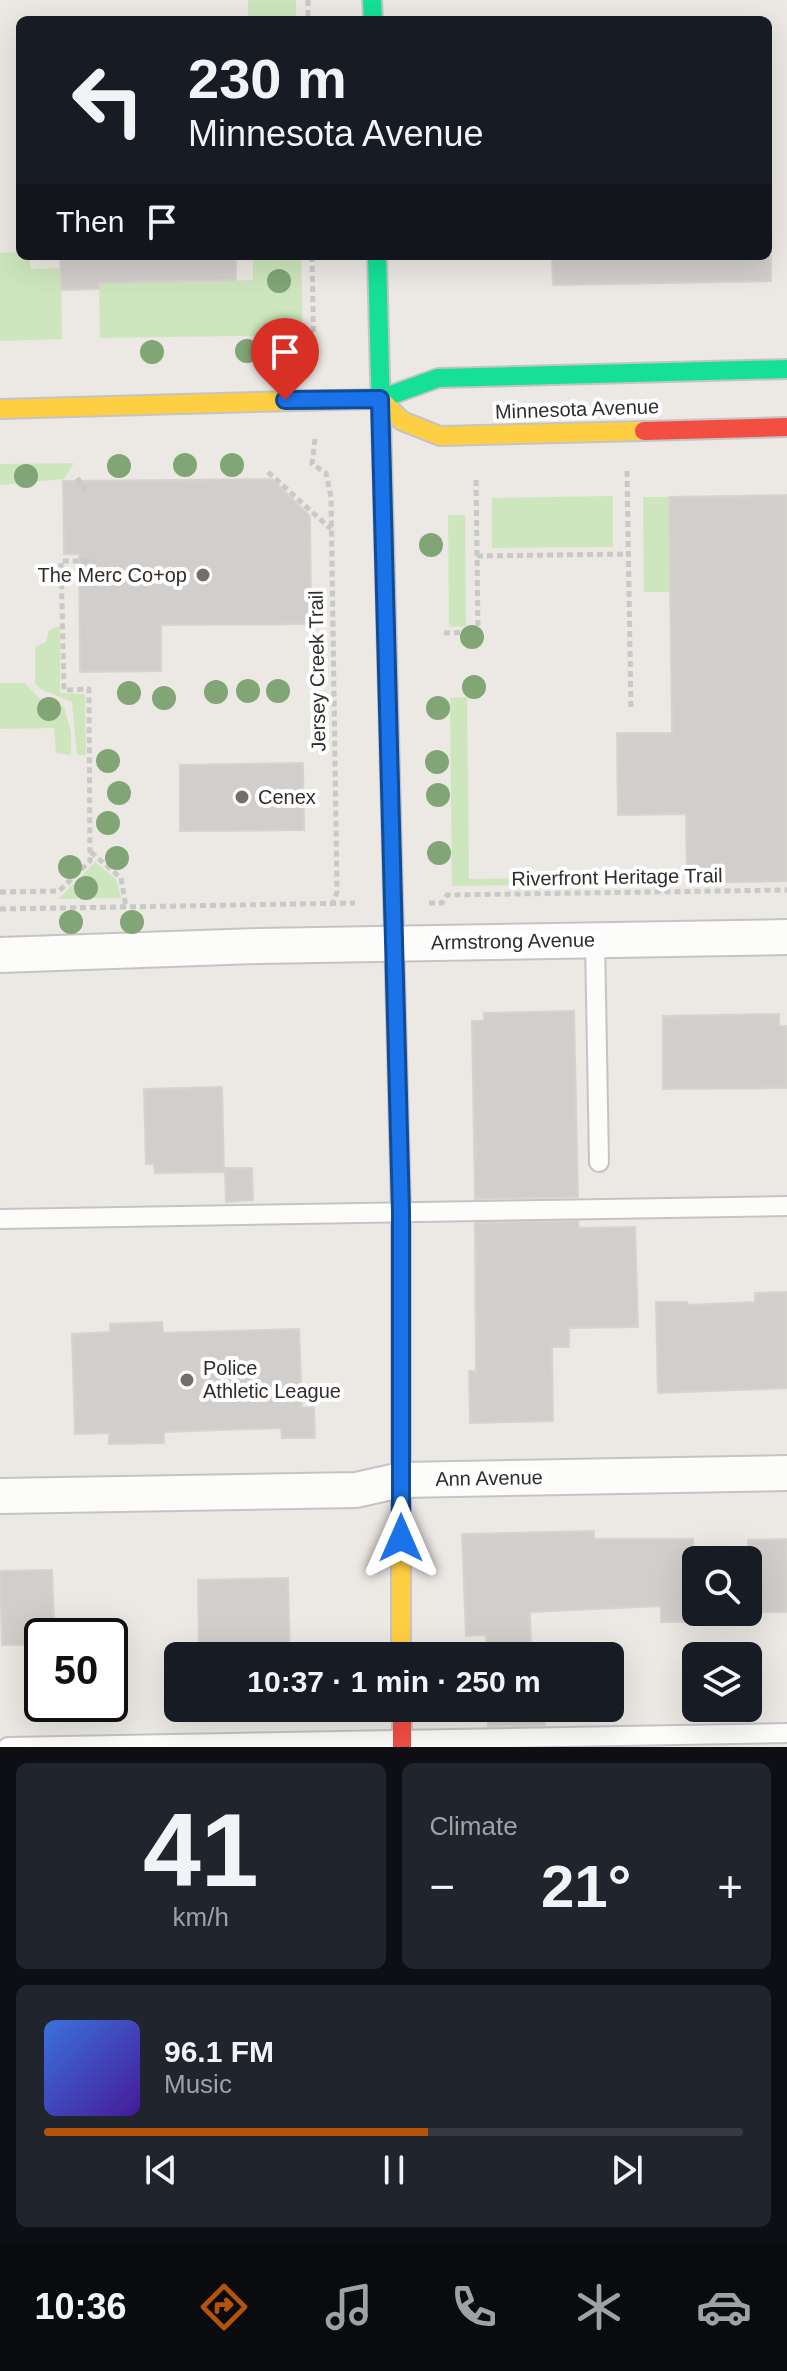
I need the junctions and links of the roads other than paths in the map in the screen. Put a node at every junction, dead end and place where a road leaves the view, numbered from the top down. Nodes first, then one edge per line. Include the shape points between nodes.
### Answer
1 (377, 260) edge
2 (787, 369) edge
3 (380, 399) junction
4 (0, 409) edge
5 (787, 427) edge
6 (787, 937) edge
7 (595, 940) junction
8 (396, 943) junction
9 (0, 955) edge
10 (599, 1162) dead end
11 (787, 1206) edge
12 (401, 1212) junction
13 (0, 1219) edge
14 (787, 1473) edge
15 (401, 1480) junction
16 (0, 1496) edge
17 (401, 1642) edge
18 (402, 1722) edge
19 (787, 1733) edge
20 (402, 1743) edge
21 (8, 1747) edge

1 - 3 main road
2 - 3 main road, Minnesota Avenue via 438,378
3 - 4 main road, Minnesota Avenue
3 - 5 main road, Minnesota Avenue via 402,421 440,436
3 - 8 main road
6 - 7 street, Armstrong Avenue
7 - 8 street, Armstrong Avenue
7 - 10 lane
8 - 9 street, Armstrong Avenue
8 - 12 main road
11 - 12 lane
12 - 13 lane
12 - 15 main road
14 - 15 street, Ann Avenue
15 - 16 street, Ann Avenue via 356,1490
15 - 17 main road
18 - 20 main road
19 - 20 lane
20 - 21 lane

